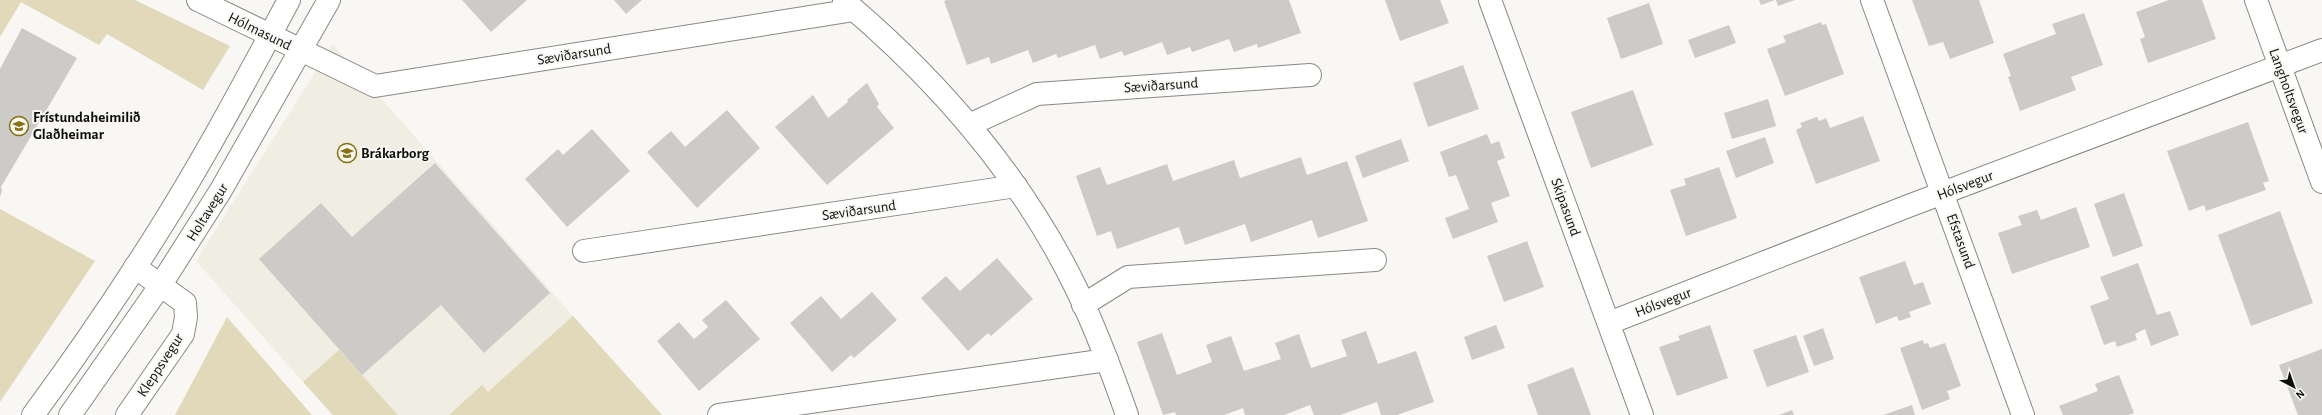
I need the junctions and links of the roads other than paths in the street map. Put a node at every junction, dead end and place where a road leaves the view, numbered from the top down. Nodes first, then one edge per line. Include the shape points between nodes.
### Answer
1 (198, 0) edge
2 (289, 0) edge
3 (329, 0) edge
4 (1490, 0) edge
5 (1872, 0) edge
6 (2256, 0) edge
7 (848, 5) edge
8 (270, 36) junction
9 (2322, 50) edge
10 (301, 51) junction
11 (2280, 66) junction
12 (1310, 76) dead end
13 (970, 125) junction
14 (2322, 182) edge
15 (1016, 186) junction
16 (1943, 192) junction
17 (584, 251) dead end
18 (1375, 260) dead end
19 (135, 268) junction
20 (160, 286) junction
21 (1083, 305) junction
22 (1609, 323) junction
23 (1107, 360) junction
24 (33, 415) edge
25 (70, 415) edge
26 (127, 415) edge
27 (719, 415) edge
28 (1127, 415) edge
29 (1642, 415) edge
30 (2023, 415) edge

1 - 8 street, Hólmasund
2 - 8 street, Holtavegur
3 - 10 street, Holtavegur
4 - 22 street, Skipasund
5 - 16 street, Efstasund
6 - 11 street, Langholtsvegur
7 - 10 street, Sæviðarsund via 375,86
7 - 13 street, Sæviðarsund via 901,52
8 - 10 street, Hólmasund
8 - 19 street, Holtavegur via 193,174
9 - 11 street, Hólsvegur
10 - 20 street, Holtavegur via 221,190
11 - 14 street, Langholtsvegur
11 - 16 street, Hólsvegur
12 - 13 street, Sæviðarsund via 1037,94
13 - 15 street, Sæviðarsund
15 - 17 street, Sæviðarsund
15 - 21 street, Sæviðarsund via 1045,231
16 - 22 street, Hólsvegur
16 - 30 street, Efstasund
18 - 21 street via 1128,277
19 - 20 street, Kleppsvegur
19 - 24 street, Holtavegur
20 - 25 street, Holtavegur
20 - 26 street, Kleppsvegur via 185,303 183,334
21 - 23 street, Sæviðarsund
22 - 29 street, Skipasund
23 - 27 street
23 - 28 street, Sæviðarsund

